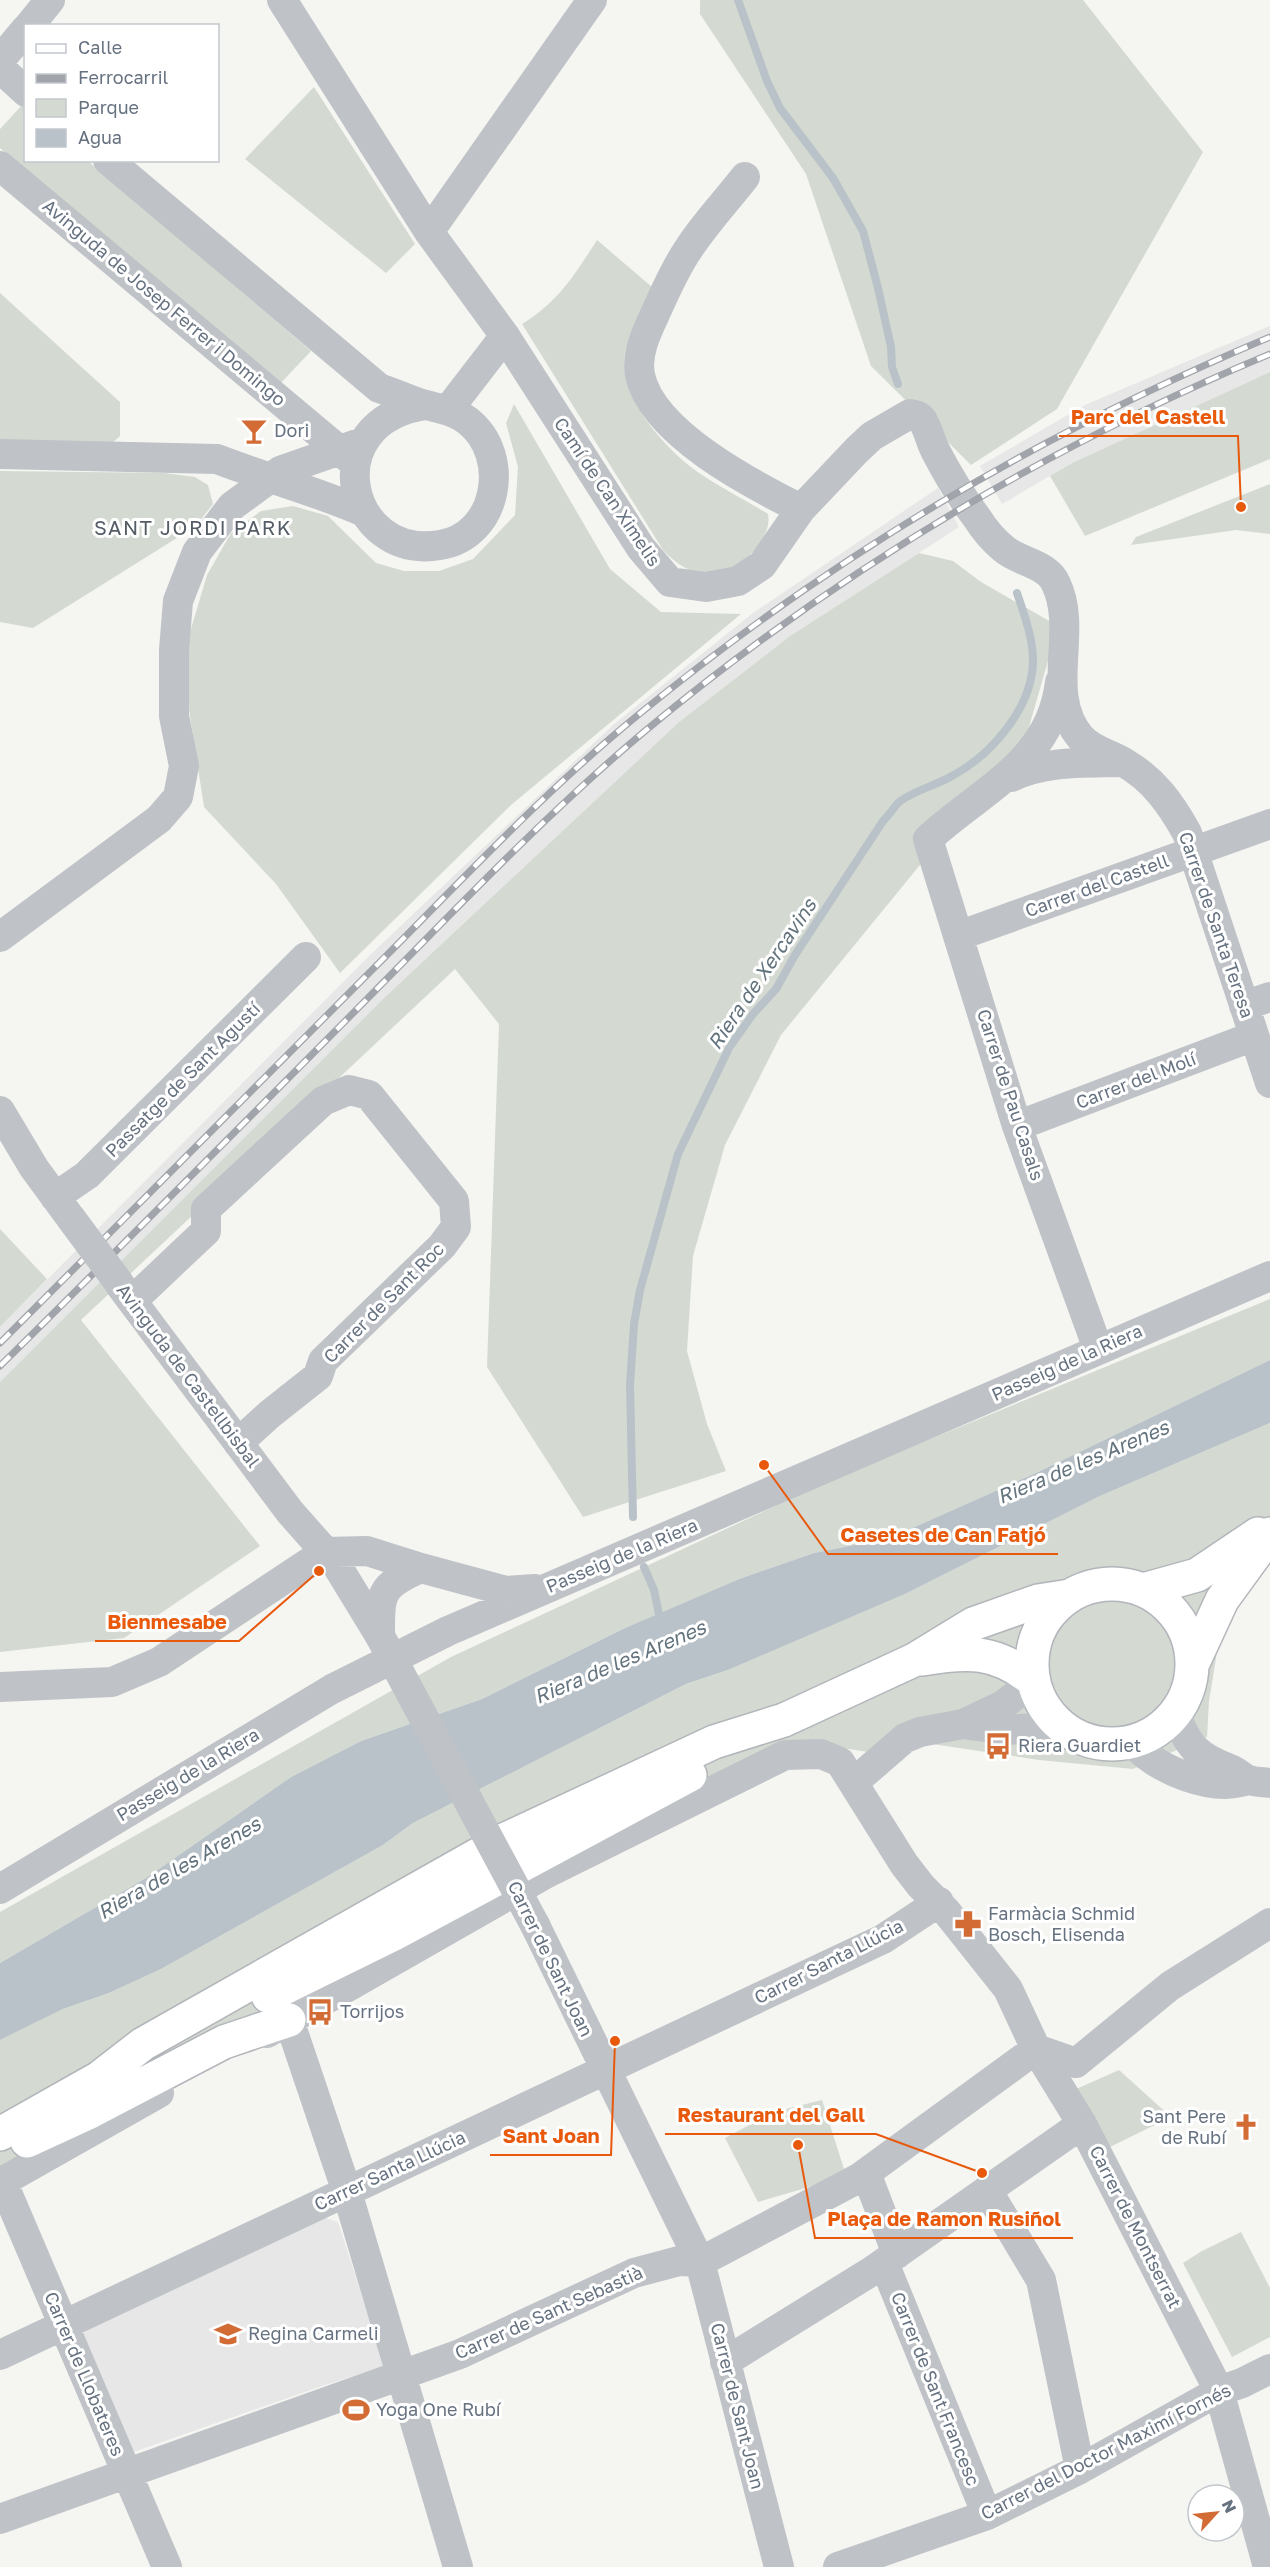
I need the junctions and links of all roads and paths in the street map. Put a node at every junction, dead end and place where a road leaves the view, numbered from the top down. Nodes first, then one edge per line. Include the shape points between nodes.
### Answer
1 (50, 0) edge
2 (282, 0) edge
3 (592, 0) edge
4 (31, 24) edge
5 (24, 31) edge
6 (0, 60) edge
7 (0, 68) edge
8 (24, 90) edge
9 (110, 162) edge
10 (0, 166) edge
11 (745, 177) dead end
12 (429, 232) junction
13 (505, 336) junction
14 (437, 407) junction
15 (352, 452) junction
16 (0, 454) edge
17 (217, 459) junction
18 (948, 472) joint
19 (270, 478) junction
20 (232, 506) junction
21 (801, 509) junction
22 (364, 512) junction
23 (1061, 674) junction
24 (1124, 762) junction
25 (1000, 782) junction
26 (1270, 824) edge
27 (1192, 852) junction
28 (958, 936) junction
29 (0, 937) edge
30 (306, 957) dead end
31 (1257, 1001) edge
32 (1254, 1036) junction
33 (1270, 1083) edge
34 (0, 1111) edge
35 (1017, 1126) junction
36 (62, 1207) junction
37 (1270, 1276) edge
38 (126, 1292) junction
39 (1098, 1349) junction
40 (238, 1443) junction
41 (1270, 1526) edge
42 (1270, 1534) edge
43 (325, 1552) junction
44 (421, 1568) junction
45 (548, 1589) junction
46 (1143, 1590) junction
47 (1070, 1596) junction
48 (380, 1636) junction
49 (914, 1660) junction
50 (1192, 1665) junction
51 (1034, 1682) junction
52 (0, 1687) edge
53 (1175, 1714) junction
54 (963, 1724) junction
55 (1062, 1726) junction
56 (1132, 1742) junction
57 (1259, 1781) edge
58 (854, 1782) junction
59 (0, 1889) edge
60 (939, 1902) junction
61 (1270, 1923) edge
62 (289, 2020) junction
63 (1036, 2049) junction
64 (605, 2069) junction
65 (1082, 2124) junction
66 (0, 2134) edge
67 (1, 2172) edge
68 (866, 2173) junction
69 (987, 2190) junction
70 (347, 2192) junction
71 (890, 2259) junction
72 (700, 2262) junction
73 (64, 2326) junction
74 (0, 2355) edge
75 (725, 2362) junction
76 (1270, 2369) edge
77 (402, 2374) junction
78 (1219, 2391) junction
79 (1080, 2469) junction
80 (127, 2475) junction
81 (987, 2515) junction
82 (0, 2519) edge
83 (167, 2567) edge
84 (458, 2567) edge
85 (779, 2567) edge
86 (838, 2567) edge
87 (1268, 2567) edge

1 - 4 street
2 - 12 street, Camí de Can Ximelis
3 - 12 street
5 - 6 street
7 - 8 street
9 - 14 street via 379,388
10 - 15 street, Avinguda de Josep Ferrer i Domingo
11 - 21 street via 682,259 644,337 639,373 643,387 666,419 707,456
12 - 13 street, Camí de Can Ximelis
13 - 14 street
13 - 21 street, Camí de Can Ximelis via 641,548 670,582 706,587 738,581 762,565
14 - 15 street via 407,408 389,415
14 - 22 street via 468,420 484,437 493,458 491,502 479,522 452,541 419,547 397,542 378,530
15 - 19 street via 280,471
15 - 22 street via 357,497
16 - 17 street
17 - 19 street
17 - 20 street via 234,480
18 - 21 street, Camí de Can Ximelis via 935,452 924,421 910,414 872,436
18 - 23 street, Carrer de Santa Teresa via 978,520 1004,550 1056,581 1065,612
19 - 20 street
19 - 22 street via 324,494
20 - 29 street via 197,552 178,601 174,716 184,766 178,797 159,819
23 - 24 street, Carrer de Santa Teresa via 1070,721 1082,738
23 - 25 street via 1058,701 1045,731 1032,753
24 - 25 street via 1058,763 1026,770
24 - 27 street, Carrer de Santa Teresa via 1152,782 1173,807
25 - 28 street, Carrer de Pau Casals via 928,839
26 - 27 street, Carrer del Castell
27 - 28 street, Carrer del Castell
27 - 31 street, Carrer de Santa Teresa
28 - 35 street, Carrer de Pau Casals
30 - 36 street, Passatge de Sant Agustí via 87,1176
31 - 32 street, Carrer de Santa Teresa
32 - 33 street, Carrer de Santa Teresa
32 - 35 street, Carrer del Molí
34 - 36 street, Avinguda de Castellbisbal
35 - 39 street, Carrer de Pau Casals
36 - 38 street, Avinguda de Castellbisbal, bridge
37 - 39 street, Passeig de la Riera
38 - 40 street, Avinguda de Castellbisbal
38 - 40 street, Carrer de Sant Roc via 206,1232 206,1209 323,1101 348,1090 369,1095 454,1201 456,1227 442,1246 323,1362 318,1376
39 - 45 street, Passeig de la Riera
40 - 43 street, Avinguda de Castellbisbal
41 - 46 main road via 1197,1575
42 - 50 main road via 1222,1600
43 - 44 street via 367,1551
43 - 48 street, Avinguda de Castellbisbal
43 - 52 street via 159,1662 112,1682
44 - 45 street via 506,1591
44 - 48 street via 396,1579 380,1600
45 - 59 street, Passeig de la Riera via 448,1631 332,1689
46 - 47 main road via 1108,1584
46 - 50 main road via 1179,1619 1189,1642
47 - 49 main road via 1038,1601 973,1624
47 - 51 main road via 1052,1611 1040,1630 1033,1654
48 - 64 street, Carrer de Sant Joan, bridge via 535,1925
49 - 51 main road via 974,1654 1016,1668
49 - 66 main road via 784,1720 724,1758 394,1934 149,2057 99,2078
50 - 53 main road via 1190,1682
51 - 54 street via 1003,1705
51 - 55 main road via 1044,1705
53 - 56 main road via 1156,1732
53 - 57 street via 1198,1753 1215,1765
54 - 55 street via 1006,1730
54 - 58 street via 905,1738
55 - 56 main road via 1074,1735 1098,1743
56 - 57 street via 1143,1754 1183,1775 1232,1785
58 - 60 street, Carrer de Montserrat via 904,1864
58 - 62 street via 840,1762 821,1754 786,1755 548,1873
60 - 63 street, Carrer de Montserrat via 1008,1989
60 - 64 street, Carrer Santa Llúcia via 883,1939
61 - 63 street via 1170,1986 1076,2063
62 - 67 main road via 224,2042 90,2112
62 - 70 street
63 - 65 street, Carrer de Montserrat
63 - 68 street, Carrer de Sant Sebastià
64 - 70 street, Carrer Santa Llúcia
64 - 72 street, Carrer de Sant Joan
65 - 69 street
65 - 78 street, Carrer de Montserrat
67 - 73 street, Carrer de Llobateres
68 - 71 street, Carrer de Sant Francesc
68 - 72 street, Carrer de Sant Sebastià
69 - 71 street
69 - 79 street via 1041,2280
70 - 73 street, Carrer Santa Llúcia
70 - 77 street
71 - 75 street
71 - 81 street, Carrer de Sant Francesc
72 - 75 street, Carrer de Sant Joan
72 - 77 street, Carrer de Sant Sebastià via 680,2261 634,2273 460,2354
73 - 74 street, Carrer Santa Llúcia
73 - 80 street, Carrer de Llobateres
75 - 85 street, Carrer de Sant Joan
76 - 78 street, Carrer del Doctor Maximí Fornés
77 - 80 street, Carrer de Sant Sebastià
77 - 84 street
78 - 79 street, Carrer del Doctor Maximí Fornés
78 - 87 street, Carrer de Montserrat
79 - 81 street, Carrer del Doctor Maximí Fornés
80 - 82 street, Carrer de Sant Sebastià
80 - 83 street, Carrer de Llobateres
81 - 86 street, Carrer del Doctor Maximí Fornés

